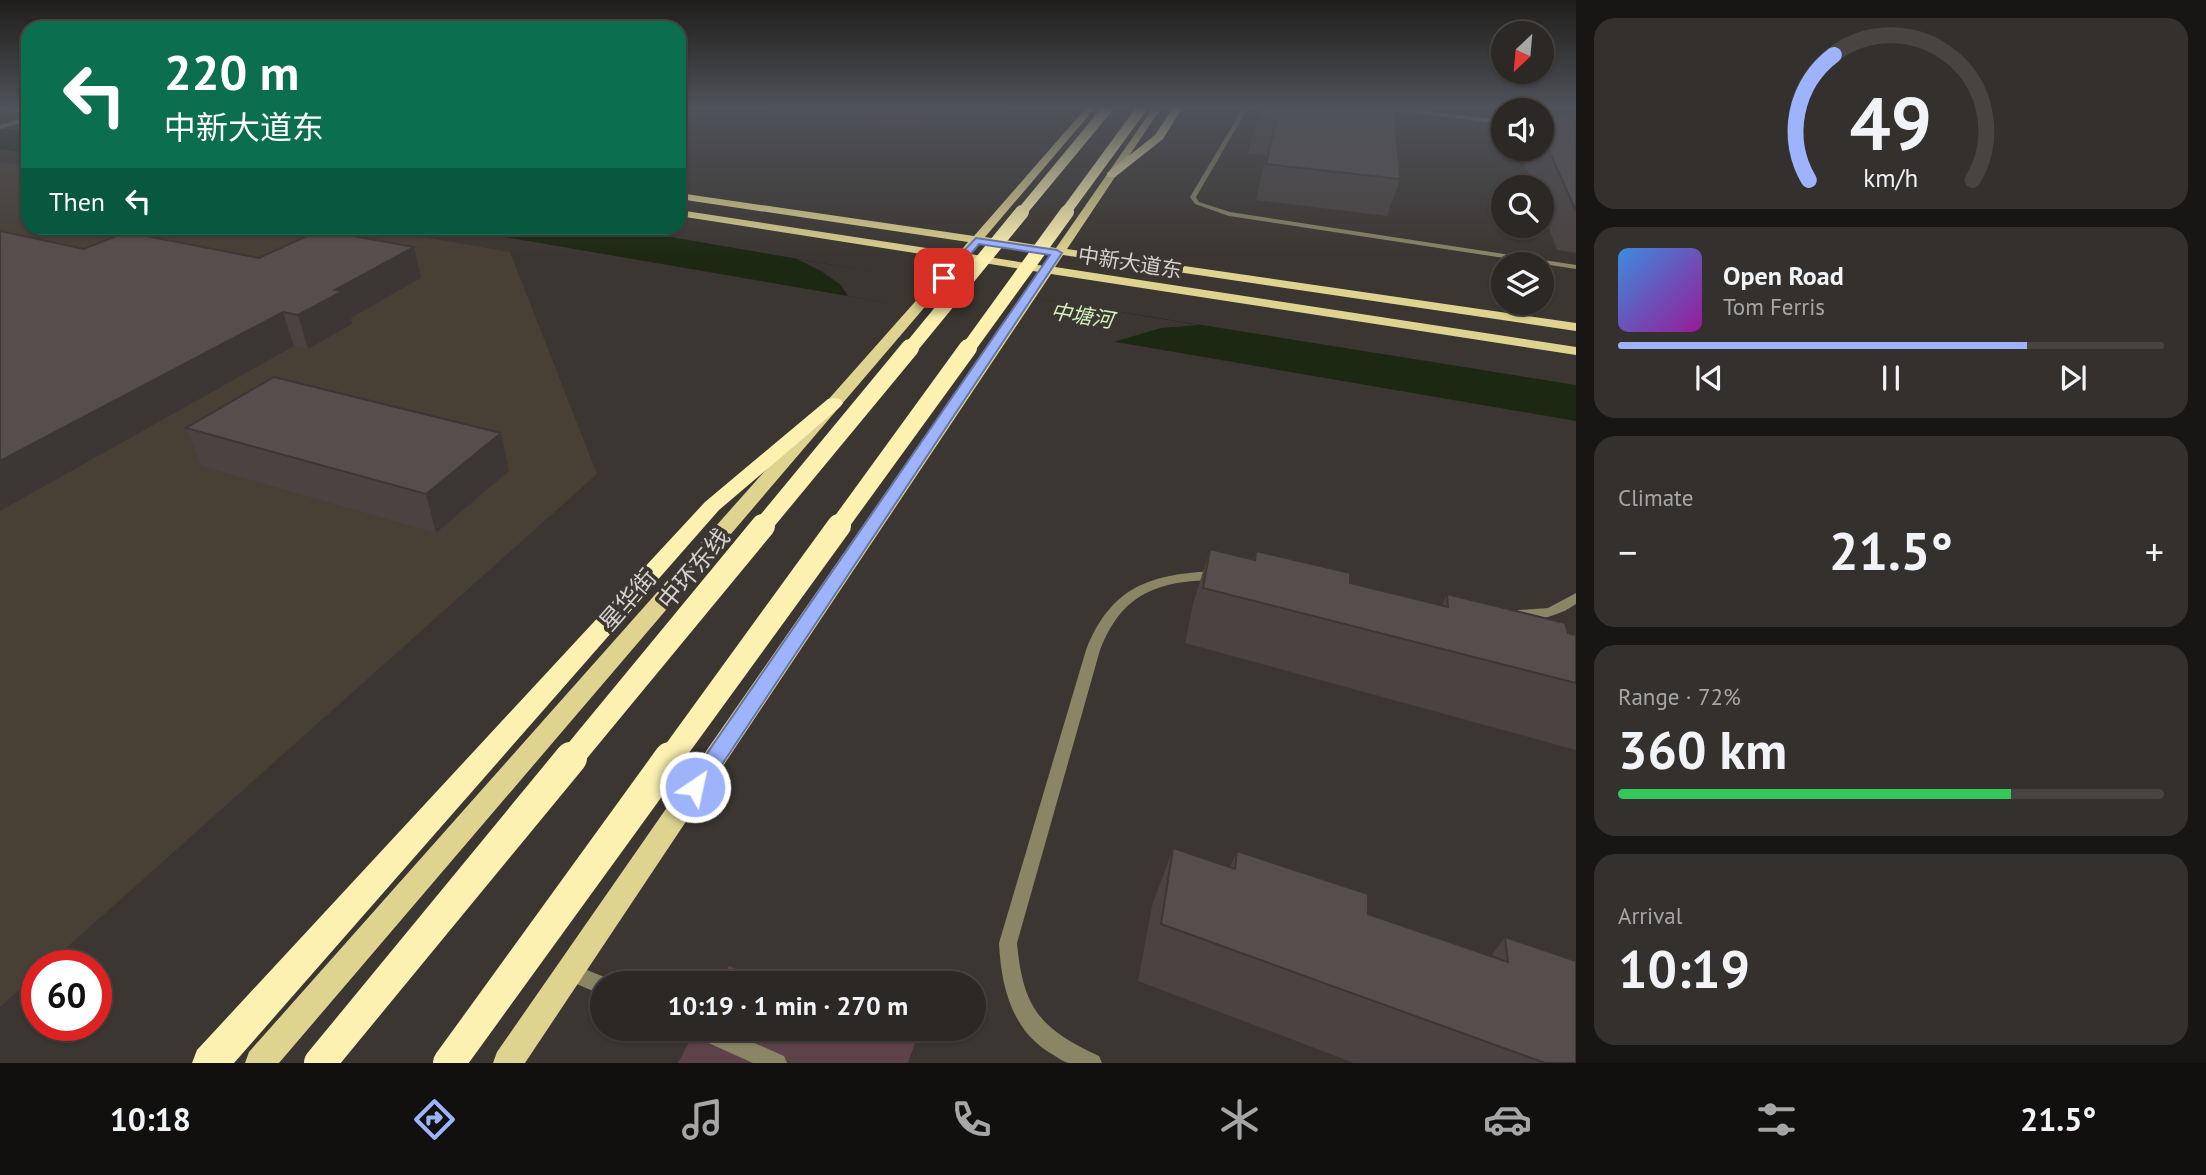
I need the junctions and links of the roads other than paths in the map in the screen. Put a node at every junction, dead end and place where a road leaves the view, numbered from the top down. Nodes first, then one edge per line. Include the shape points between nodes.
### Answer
1 (1048, 158) edge
2 (1067, 158) edge
3 (1106, 158) edge
4 (1123, 158) edge
5 (1133, 158) edge
6 (1216, 158) edge
7 (1111, 175) junction
8 (686, 197) edge
9 (686, 214) edge
10 (976, 241) junction
11 (1057, 253) junction
12 (962, 257) junction
13 (1576, 267) edge
14 (1046, 270) junction
15 (1576, 327) edge
16 (1576, 351) edge
17 (834, 403) junction
18 (1231, 576) edge
19 (1573, 604) edge
20 (1499, 615) edge
21 (570, 972) junction
22 (590, 981) edge
23 (727, 1041) edge
24 (210, 1063) edge
25 (260, 1063) edge
26 (320, 1063) edge
27 (449, 1063) edge
28 (508, 1063) edge
29 (777, 1063) edge
30 (1092, 1063) edge

1 - 10 main road, 星华街
2 - 26 highway, 中环东线, bridge
3 - 27 highway, bridge
4 - 7 main road
5 - 7 highway
6 - 13 street via 1193,197 1197,204 1229,214
7 - 11 main road
8 - 10 main road, 中新大道东
9 - 12 main road, 中新大道东
10 - 11 main road, 中新大道东
10 - 12 main road, 星华街
11 - 14 main road
11 - 15 main road, 中新大道东
12 - 14 main road, 中新大道东
12 - 17 main road, 星华街
14 - 16 main road, 中新大道东
14 - 21 main road
17 - 24 highway via 712,506
17 - 25 main road, 星华街
18 - 30 street via 1161,581 1138,591 1107,620 1093,650 1008,943 1017,1005 1038,1031
19 - 20 street via 1539,615
21 - 22 street
21 - 28 main road
23 - 29 street

